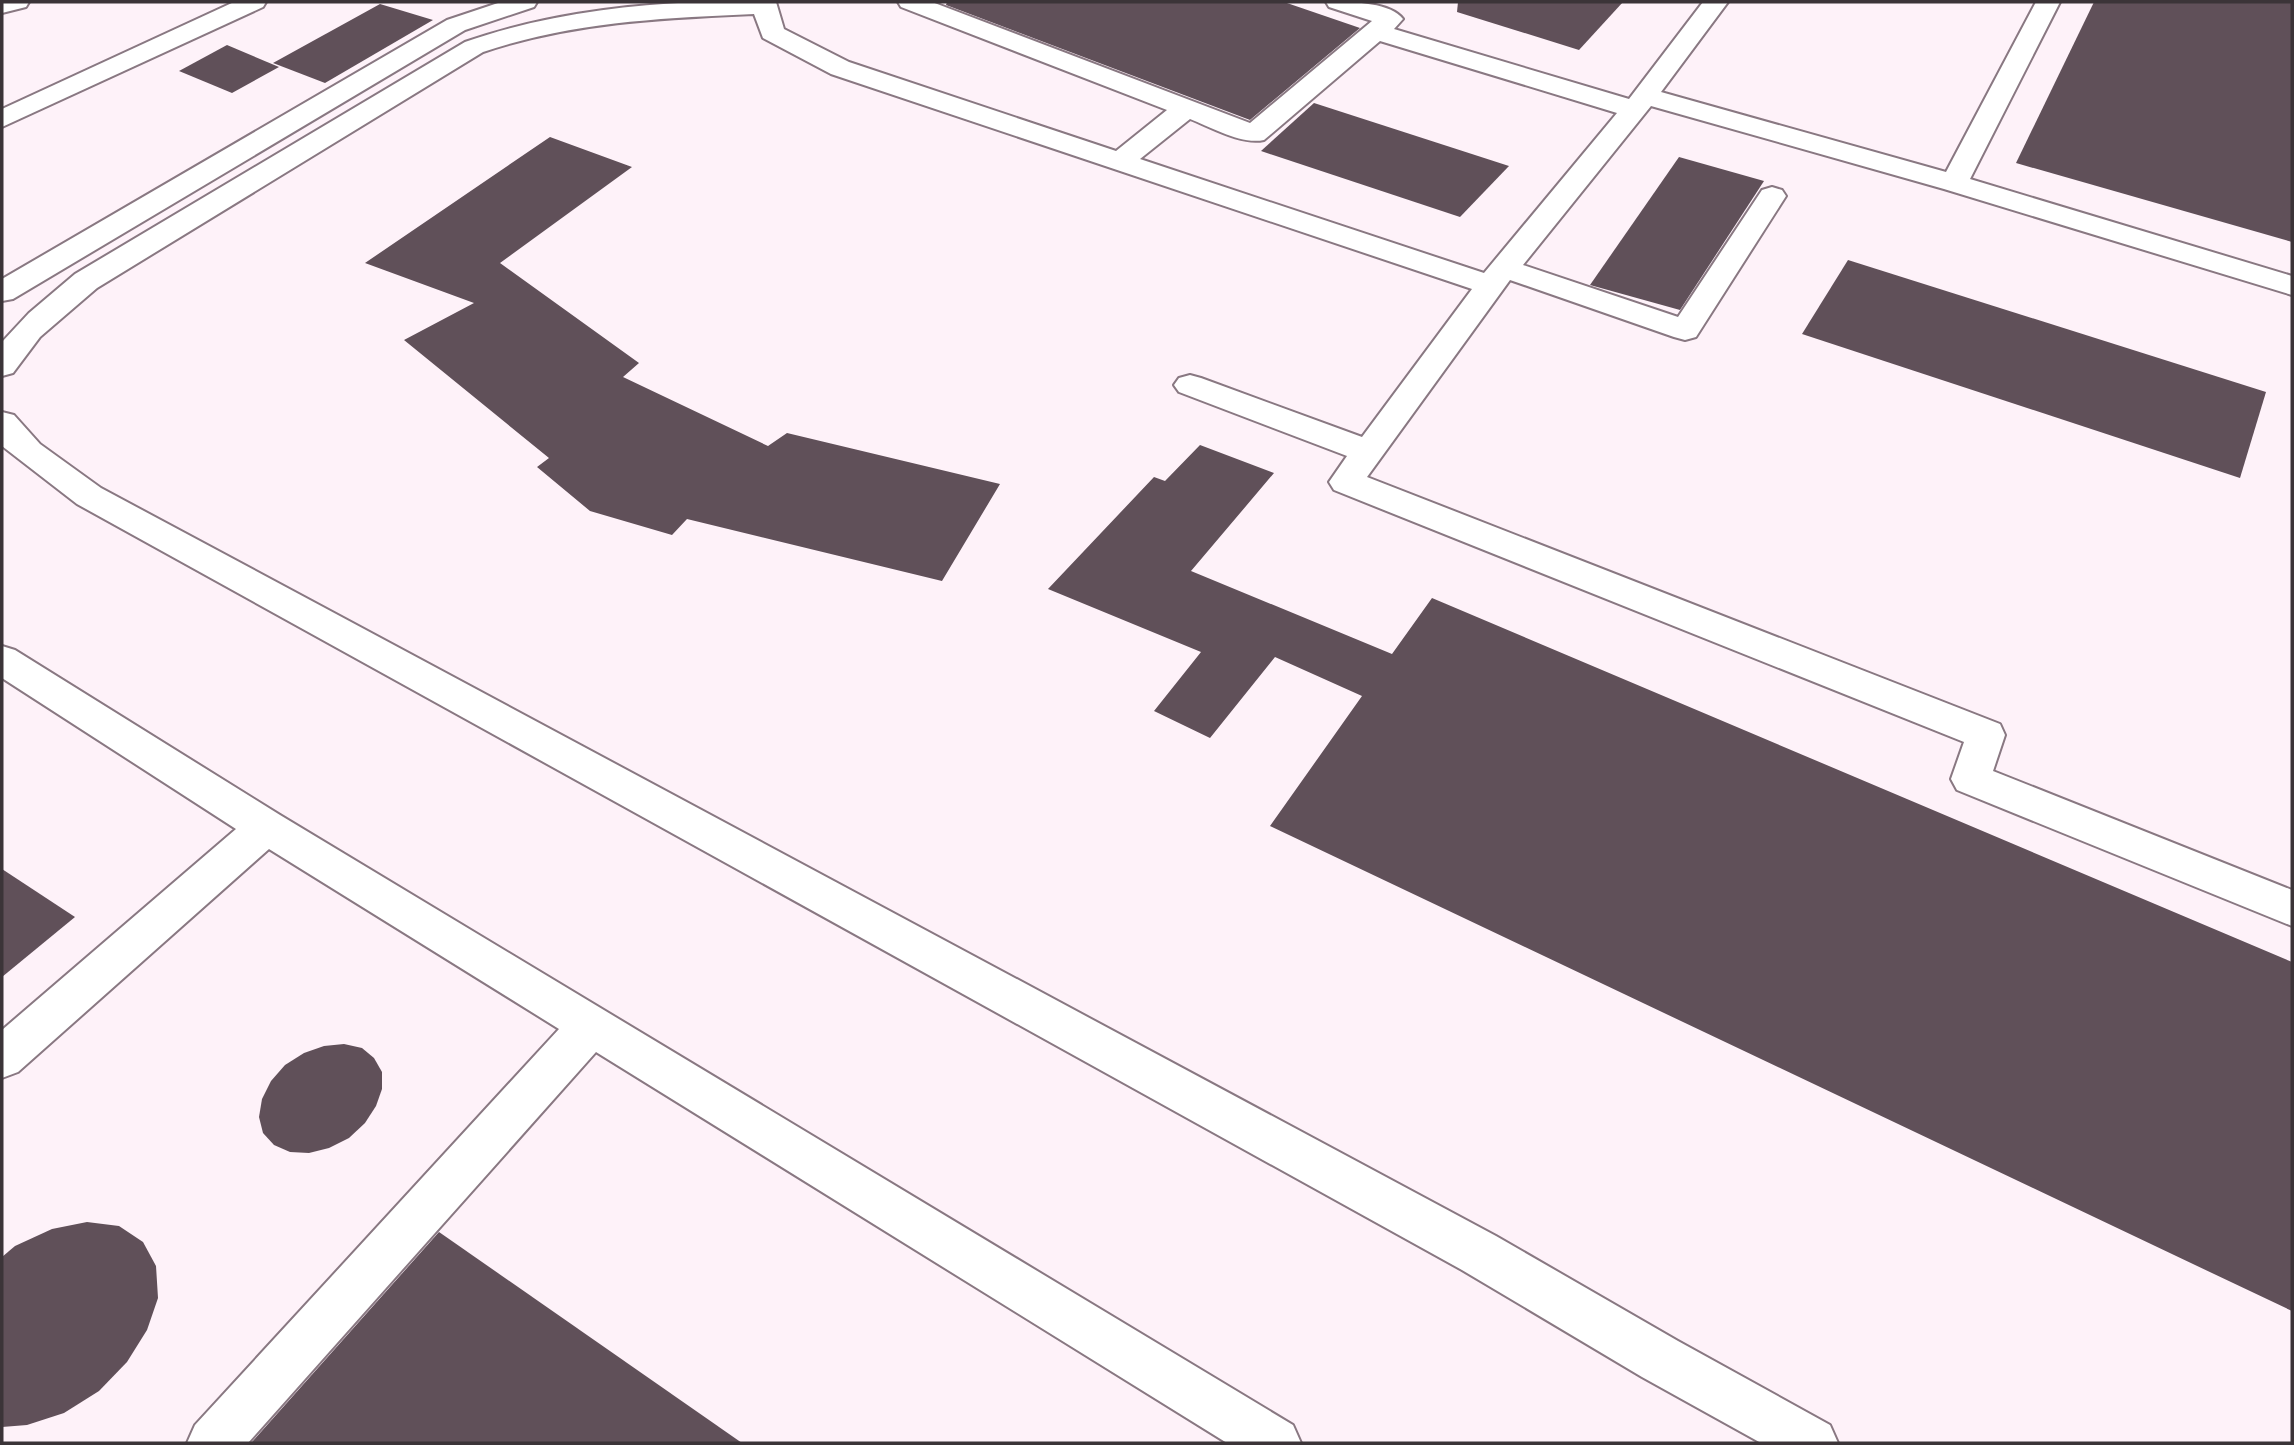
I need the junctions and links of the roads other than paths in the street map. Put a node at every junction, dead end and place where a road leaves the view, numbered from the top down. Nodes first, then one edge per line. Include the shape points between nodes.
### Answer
1 (17, 2) edge
2 (254, 2) edge
3 (910, 2) edge
4 (1338, 2) edge
5 (1716, 2) edge
6 (2048, 2) edge
7 (516, 3) edge
8 (764, 4) edge
9 (2, 5) edge
10 (1376, 31) junction
11 (1640, 103) junction
12 (1187, 108) junction
13 (2, 119) edge
14 (1119, 162) junction
15 (1954, 183) junction
16 (1772, 196) dead end
17 (1496, 276) junction
18 (2292, 286) edge
19 (2, 292) edge
20 (2, 366) edge
21 (1190, 385) dead end
22 (2, 422) edge
23 (1370, 452) junction
24 (2, 660) edge
25 (265, 827) junction
26 (2292, 908) edge
27 (591, 1026) junction
28 (2, 1058) edge
29 (214, 1443) edge
30 (1275, 1443) edge
31 (1812, 1443) edge

1 - 9 street
2 - 13 street
3 - 12 street
4 - 10 street via 1390,19
5 - 11 street
6 - 15 street
7 - 19 street via 456,25
8 - 14 street via 772,33 840,68
8 - 20 street via 588,18 506,35 474,47 86,281 35,323
10 - 11 street
10 - 12 street via 1254,134
11 - 15 street
11 - 17 street
12 - 14 street
14 - 17 street
15 - 18 street
16 - 17 street via 1685,330
17 - 23 street
21 - 23 street
22 - 31 street via 37,458 89,496 1479,1253
23 - 26 street via 1346,482 1986,735 1970,779
24 - 25 street
25 - 27 street
25 - 28 street
27 - 29 street
27 - 30 street

